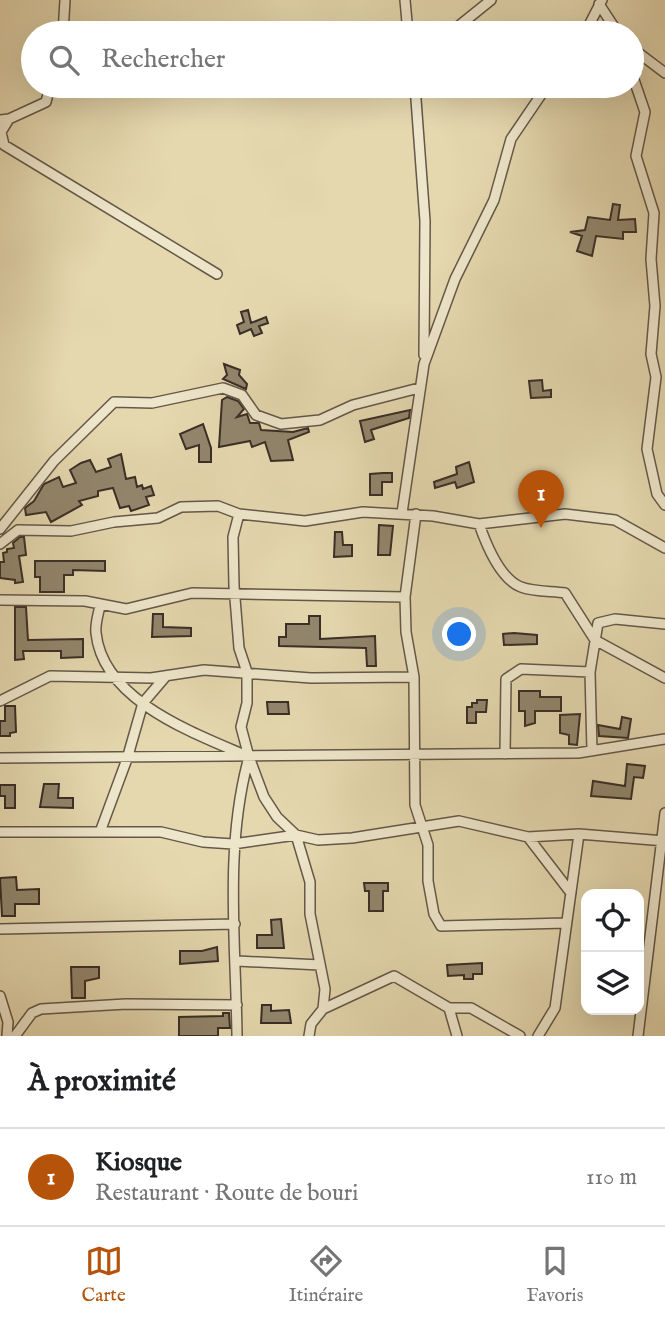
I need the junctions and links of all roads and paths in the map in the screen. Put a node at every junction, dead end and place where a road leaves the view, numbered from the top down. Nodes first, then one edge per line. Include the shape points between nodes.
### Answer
1 (65, 0) edge
2 (405, 0) edge
3 (491, 0) edge
4 (601, 2) edge
5 (64, 21) edge
6 (407, 21) edge
7 (465, 21) edge
8 (591, 21) edge
9 (611, 21) edge
10 (644, 57) edge
11 (665, 73) edge
12 (47, 98) edge
13 (417, 98) edge
14 (539, 98) edge
15 (640, 98) edge
16 (5, 119) edge
17 (217, 274) dead end
18 (424, 364) junction
19 (419, 388) junction
20 (665, 505) edge
21 (402, 513) junction
22 (239, 514) junction
23 (416, 514) junction
24 (479, 524) junction
25 (0, 529) edge
26 (0, 544) edge
27 (665, 548) edge
28 (237, 595) junction
29 (405, 597) junction
30 (0, 600) edge
31 (100, 606) junction
32 (665, 624) edge
33 (595, 640) junction
34 (247, 672) junction
35 (590, 672) junction
36 (166, 676) junction
37 (414, 677) junction
38 (665, 678) edge
39 (115, 679) junction
40 (0, 701) edge
41 (143, 703) junction
42 (665, 739) edge
43 (592, 751) junction
44 (414, 754) junction
45 (505, 754) junction
46 (248, 757) junction
47 (0, 758) edge
48 (127, 759) junction
49 (665, 813) edge
50 (422, 828) junction
51 (0, 832) edge
52 (100, 832) junction
53 (579, 834) junction
54 (296, 835) junction
55 (528, 837) junction
56 (663, 841) edge
57 (233, 844) junction
58 (571, 892) junction
59 (566, 923) junction
60 (235, 924) junction
61 (0, 929) edge
62 (237, 961) junction
63 (320, 965) junction
64 (0, 996) edge
65 (237, 1005) junction
66 (449, 1008) junction
67 (323, 1009) junction
68 (7, 1036) edge
69 (15, 1036) edge
70 (237, 1036) edge
71 (309, 1036) edge
72 (457, 1036) edge
73 (520, 1036) edge
74 (538, 1036) edge
75 (638, 1036) edge

1 - 5 street
2 - 6 street
3 - 7 street
4 - 8 street
4 - 9 street
10 - 11 street
12 - 16 street
13 - 18 street via 425,221
14 - 18 street via 511,139 494,200 455,279
15 - 20 street via 645,112 636,156 654,213 651,354 656,377 647,449 657,494
16 - 17 street via 4,145
18 - 19 street
19 - 21 street
19 - 25 street via 353,405 320,420 281,424 256,415 242,395 223,388 152,404 114,402 54,461
21 - 22 street via 363,512 305,521
21 - 23 street
22 - 26 street via 218,506 180,507 158,518 71,531 18,530
22 - 28 street via 233,537
23 - 24 street
23 - 29 street
24 - 27 street via 565,514 615,520
24 - 33 street via 487,547 507,576 520,587 565,593
28 - 29 street
28 - 31 street via 192,593 126,609
28 - 34 street via 239,649
29 - 37 street
30 - 31 street via 85,601
31 - 39 street via 95,630 99,650
32 - 33 street via 615,619 598,623
33 - 35 street
33 - 38 street
34 - 36 street via 204,670
34 - 37 street via 311,678
34 - 46 street via 241,727
35 - 43 street
35 - 45 street via 522,669 506,679
36 - 39 street
36 - 41 street
37 - 44 street
39 - 40 street via 51,676
39 - 41 street
41 - 46 street
41 - 48 street
42 - 43 street
43 - 45 street
44 - 45 street
44 - 46 street
44 - 50 street via 415,805
46 - 48 street
46 - 54 street via 264,797
46 - 57 street
47 - 48 street
48 - 52 street
49 - 56 street
50 - 54 street via 329,839
50 - 55 street via 460,821
50 - 59 street via 428,845 434,914 441,926
51 - 52 street
52 - 57 street via 161,832
53 - 55 street
53 - 56 street
53 - 58 street
54 - 57 street
54 - 63 street via 310,882 310,914
55 - 58 street
56 - 75 street
57 - 60 street
58 - 59 street
59 - 74 street via 555,1008
60 - 61 street
60 - 62 street
62 - 63 street
62 - 65 street
63 - 67 street
64 - 68 street
65 - 69 street via 41,1009 32,1013
65 - 70 street
66 - 67 street via 394,976
66 - 72 street
66 - 73 street via 471,1008
67 - 71 street via 311,1024

